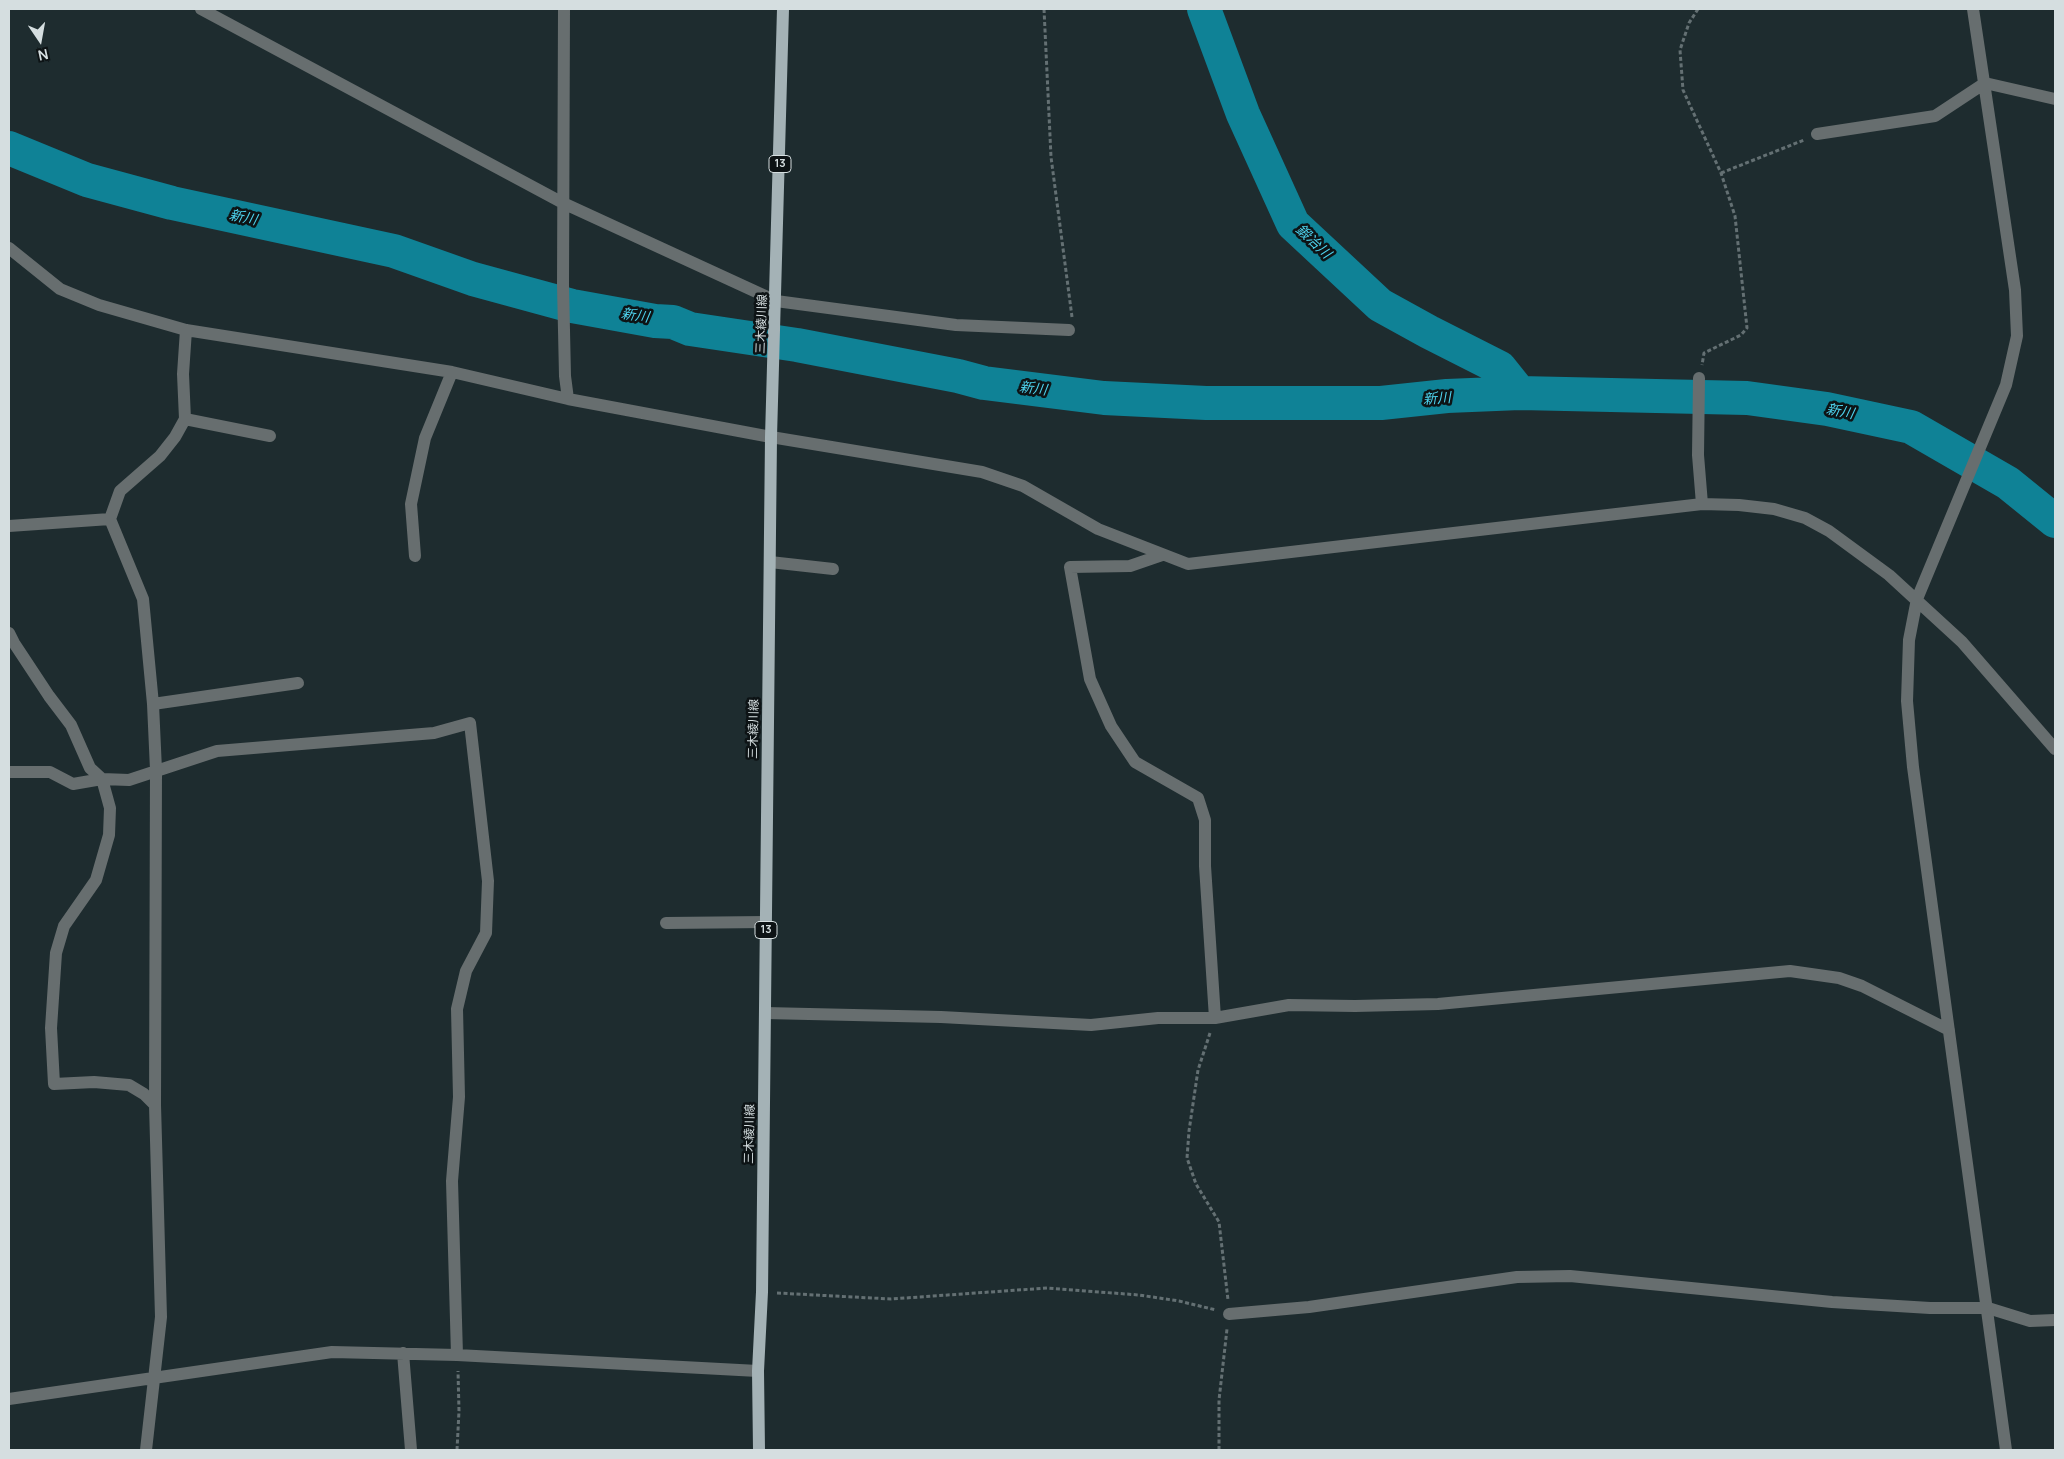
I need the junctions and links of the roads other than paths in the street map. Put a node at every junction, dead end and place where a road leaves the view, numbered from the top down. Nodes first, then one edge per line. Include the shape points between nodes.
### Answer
1 (201, 9) edge
2 (564, 9) edge
3 (783, 9) edge
4 (1973, 9) edge
5 (1985, 83) junction
6 (2055, 99) edge
7 (1817, 134) road end
8 (563, 203) junction
9 (9, 248) edge
10 (776, 301) junction
11 (186, 330) junction
12 (1069, 330) road end
13 (452, 372) junction
14 (1699, 378) road end
15 (568, 399) junction
16 (185, 419) junction
17 (270, 436) dead end
18 (771, 437) junction
19 (1702, 504) junction
20 (110, 519) junction
21 (9, 526) edge
22 (1162, 555) junction
23 (416, 556) dead end
24 (770, 562) junction
25 (833, 570) dead end
26 (1917, 600) junction
27 (9, 632) edge
28 (298, 683) dead end
29 (153, 704) junction
30 (2055, 749) edge
31 (156, 770) junction
32 (9, 772) edge
33 (102, 779) junction
34 (766, 922) junction
35 (666, 923) dead end
36 (765, 1013) junction
37 (1215, 1018) junction
38 (1949, 1030) junction
39 (155, 1105) junction
40 (1988, 1308) junction
41 (1229, 1314) road end
42 (2055, 1320) edge
43 (403, 1353) junction
44 (457, 1355) junction
45 (758, 1371) junction
46 (153, 1378) junction
47 (9, 1399) edge
48 (146, 1450) edge
49 (411, 1450) edge
50 (759, 1450) edge
51 (2006, 1450) edge

1 - 8 street
2 - 8 street
3 - 10 main road, 三木綾川線 / 13
4 - 5 street
5 - 6 street
5 - 7 street via 1935,116
5 - 26 street via 2015,290 2017,336 2006,385
8 - 10 street
8 - 15 street
9 - 11 street via 60,289 99,305
10 - 12 street via 956,325
10 - 18 main road, 三木綾川線 / 13
11 - 13 street
11 - 16 street via 183,374
13 - 15 street
13 - 23 street via 425,438 411,504
14 - 19 street via 1698,454
15 - 18 street
16 - 17 street
16 - 20 street via 160,456 120,491
18 - 22 street via 982,472 1023,486 1098,529
18 - 24 main road, 三木綾川線 / 13
19 - 22 street via 1230,561 1188,564
19 - 26 street via 1774,509 1805,518 1829,531
20 - 21 street
20 - 29 street via 143,599
22 - 37 street via 1130,566 1070,567 1090,679 1111,726 1135,762 1198,798 1205,820
24 - 25 street
24 - 34 main road, 三木綾川線 / 13
26 - 30 street via 1962,642
26 - 38 street via 1909,640 1908,701 1913,767
27 - 33 street via 71,725 90,768
28 - 29 street
29 - 31 street
31 - 33 street via 129,780
31 - 39 street
31 - 44 street via 217,751 434,733 470,722 488,881 486,933 466,971 457,1009 459,1097 452,1182
32 - 33 street via 50,772 73,784
33 - 39 street via 110,808 109,835 96,880 64,926 56,953 52,1028 54,1084 94,1082 128,1085
34 - 35 street
34 - 36 main road, 三木綾川線 / 13
36 - 37 street via 1091,1025 1158,1018
36 - 45 main road, 三木綾川線 / 13
37 - 38 street via 1289,1005 1438,1004 1790,971 1839,978 1862,986
38 - 40 street
39 - 46 street via 161,1317
40 - 41 street via 1832,1302 1570,1276 1517,1277 1309,1307
40 - 42 street via 2030,1321
40 - 51 street
43 - 44 street
43 - 46 street via 332,1352
43 - 49 street
44 - 45 street
45 - 50 main road, 三木綾川線 / 13
46 - 47 street
46 - 48 street

